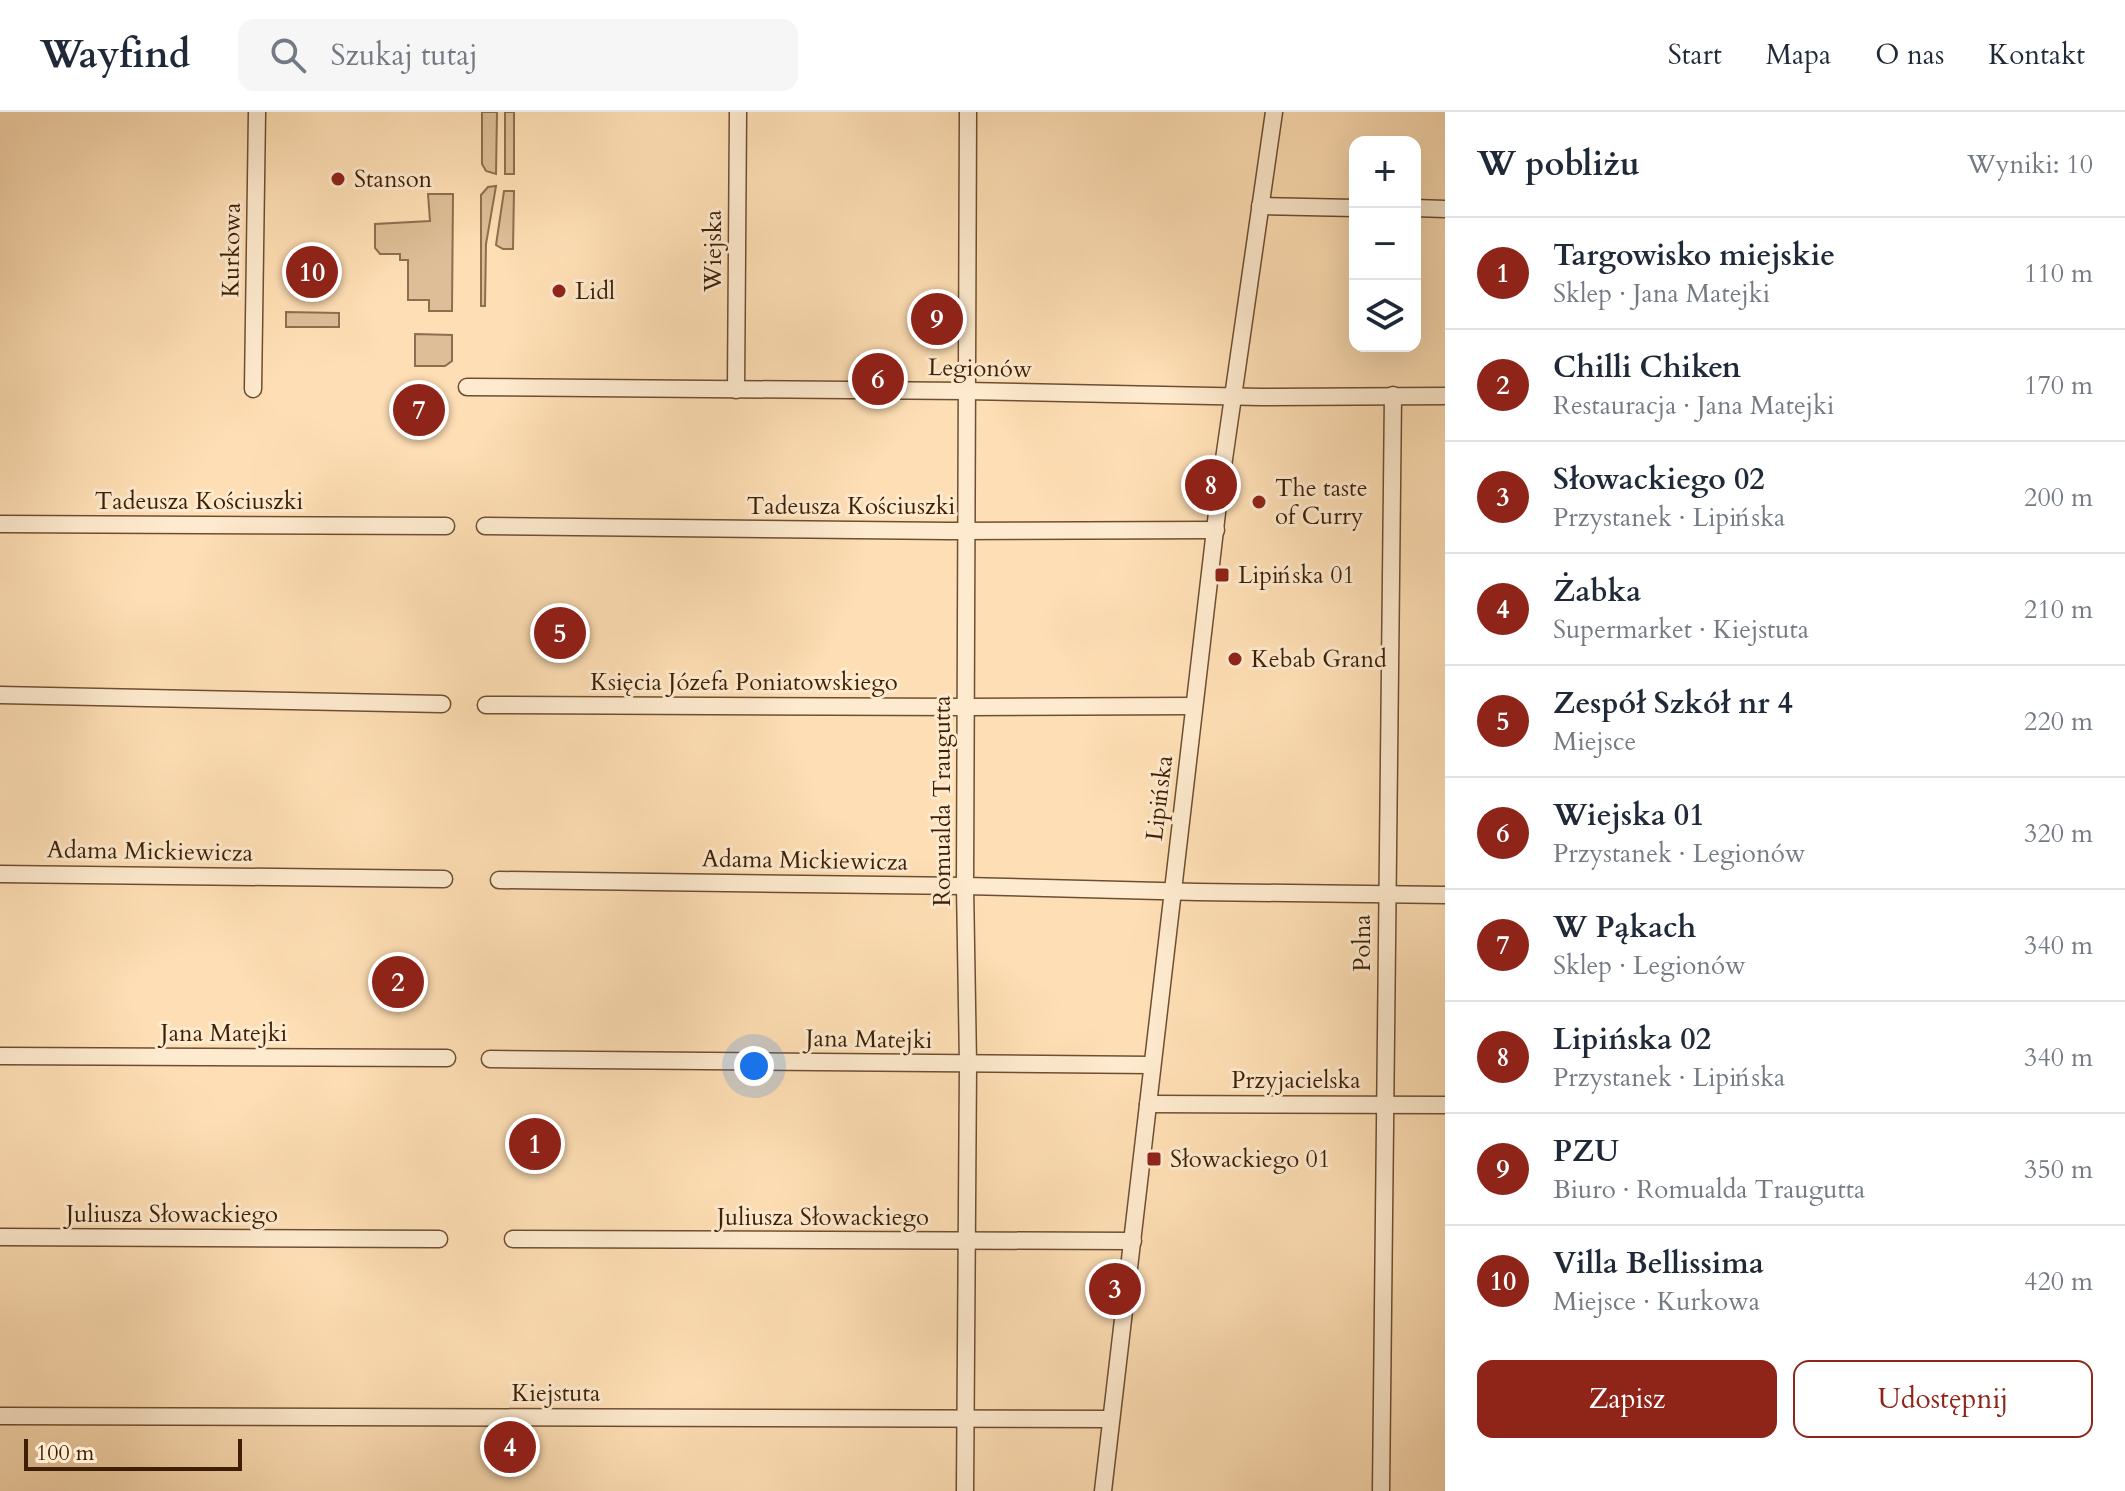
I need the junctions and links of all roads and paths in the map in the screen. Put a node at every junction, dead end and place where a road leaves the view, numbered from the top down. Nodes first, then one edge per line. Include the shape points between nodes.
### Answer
1 (257, 112) edge
2 (738, 112) edge
3 (968, 112) edge
4 (1274, 112) edge
5 (1260, 206) junction
6 (1349, 208) edge
7 (1421, 208) edge
8 (1445, 209) edge
9 (467, 387) dead end
10 (253, 389) dead end
11 (736, 390) junction
12 (966, 391) junction
13 (1393, 395) junction
14 (1233, 396) junction
15 (1445, 396) edge
16 (0, 524) edge
17 (446, 526) dead end
18 (485, 526) dead end
19 (1216, 530) junction
20 (967, 531) junction
21 (0, 695) edge
22 (442, 704) dead end
23 (486, 705) dead end
24 (1194, 706) junction
25 (966, 707) junction
26 (0, 874) edge
27 (444, 879) dead end
28 (499, 880) dead end
29 (965, 886) junction
30 (1173, 891) junction
31 (1386, 894) junction
32 (1445, 895) edge
33 (0, 1056) edge
34 (447, 1058) dead end
35 (490, 1059) dead end
36 (968, 1064) junction
37 (1152, 1065) junction
38 (1148, 1104) junction
39 (1385, 1105) junction
40 (1445, 1105) edge
41 (0, 1237) edge
42 (439, 1239) dead end
43 (513, 1239) dead end
44 (967, 1241) junction
45 (1133, 1241) junction
46 (0, 1416) edge
47 (964, 1418) junction
48 (1111, 1419) junction
49 (965, 1491) edge
50 (1103, 1491) edge
51 (1381, 1491) edge

1 - 10 street, Kurkowa
2 - 11 street, Wiejska
3 - 12 street, Romualda Traugutta
4 - 5 street, Lipińska
5 - 6 street
5 - 14 street, Lipińska
7 - 8 street
9 - 11 street, Legionów
11 - 12 street, Legionów
12 - 14 street, Legionów
12 - 20 street, Romualda Traugutta
13 - 14 street, Legionów
13 - 15 street, Legionów
13 - 31 street, Polna
14 - 19 street, Lipińska
16 - 17 street, Tadeusza Kościuszki
18 - 20 street, Tadeusza Kościuszki
19 - 20 street, Tadeusza Kościuszki
19 - 24 street, Lipińska
20 - 25 street, Romualda Traugutta
21 - 22 street
23 - 25 street, Księcia Józefa Poniatowskiego
24 - 25 street, Księcia Józefa Poniatowskiego
24 - 30 street, Lipińska
25 - 29 street, Romualda Traugutta
26 - 27 street, Adama Mickiewicza
28 - 29 street, Adama Mickiewicza
29 - 30 street, Adama Mickiewicza
29 - 36 street, Romualda Traugutta
30 - 31 street, Adama Mickiewicza
30 - 37 street, Lipińska
31 - 32 street, Adama Mickiewicza
31 - 39 street, Polna
33 - 34 street, Jana Matejki
35 - 36 street, Jana Matejki
36 - 37 street, Jana Matejki
36 - 44 street, Romualda Traugutta
37 - 38 street, Lipińska
38 - 39 street, Przyjacielska
38 - 45 street, Lipińska
39 - 40 street, Przyjacielska
39 - 51 street, Polna
41 - 42 street, Juliusza Słowackiego
43 - 44 street, Juliusza Słowackiego
44 - 45 street, Juliusza Słowackiego
44 - 47 street, Romualda Traugutta
45 - 48 street, Lipińska
46 - 47 street, Kiejstuta
47 - 48 street, Kiejstuta
47 - 49 street, Romualda Traugutta
48 - 50 street, Lipińska

